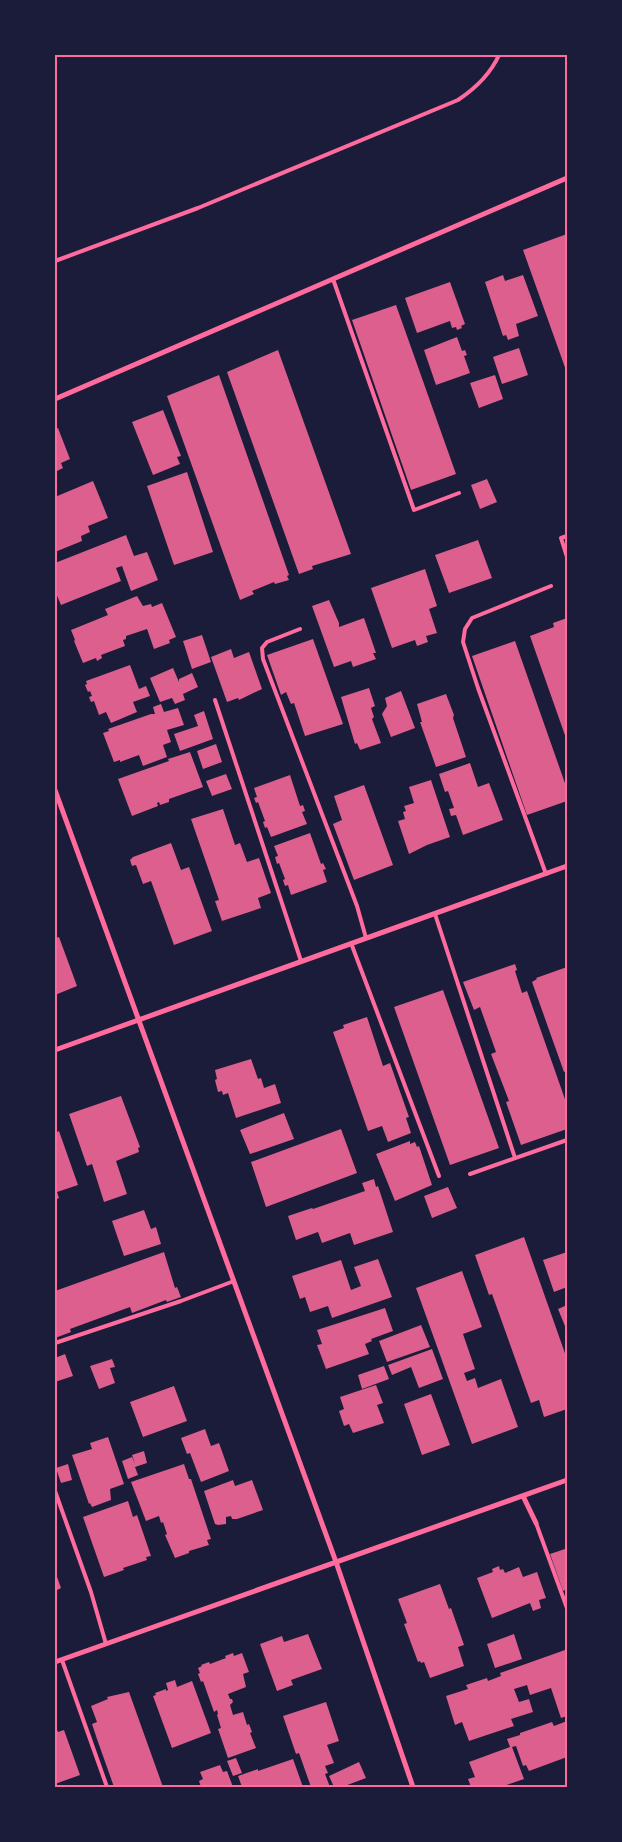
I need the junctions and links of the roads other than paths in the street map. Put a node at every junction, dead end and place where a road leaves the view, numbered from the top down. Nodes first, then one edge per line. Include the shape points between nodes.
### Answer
1 (499, 55) edge
2 (567, 178) edge
3 (55, 261) edge
4 (333, 279) junction
5 (55, 399) edge
6 (458, 493) dead end
7 (567, 536) edge
8 (567, 557) edge
9 (551, 586) dead end
10 (300, 629) dead end
11 (215, 700) dead end
12 (55, 790) edge
13 (567, 866) edge
14 (546, 874) junction
15 (435, 914) junction
16 (366, 938) junction
17 (351, 943) junction
18 (301, 961) junction
19 (139, 1019) junction
20 (55, 1050) edge
21 (567, 1140) edge
22 (514, 1158) junction
23 (470, 1174) dead end
24 (439, 1176) dead end
25 (234, 1282) junction
26 (55, 1343) edge
27 (567, 1480) edge
28 (55, 1491) edge
29 (522, 1496) junction
30 (536, 1523) joint
31 (336, 1562) junction
32 (567, 1608) edge
33 (106, 1644) junction
34 (62, 1660) junction
35 (55, 1662) edge
36 (107, 1787) edge
37 (413, 1787) edge

1 - 3 lane via 485,79 458,100 190,211
2 - 4 street
4 - 5 street
4 - 6 lane via 414,510
7 - 8 lane via 561,538
9 - 14 lane via 472,618 465,629 463,642
10 - 16 lane via 267,642 262,648 263,659 357,906
11 - 18 lane
12 - 19 street
13 - 14 street
14 - 15 street
15 - 16 street
15 - 22 lane
16 - 17 street
17 - 18 street
17 - 24 lane
18 - 19 street
19 - 20 street
19 - 25 street
21 - 22 lane
22 - 23 lane
25 - 26 lane
25 - 31 street
27 - 29 street
28 - 33 lane
29 - 30 street
29 - 31 street
30 - 32 lane
31 - 33 street
31 - 37 street
33 - 34 street
34 - 35 street
34 - 36 lane

